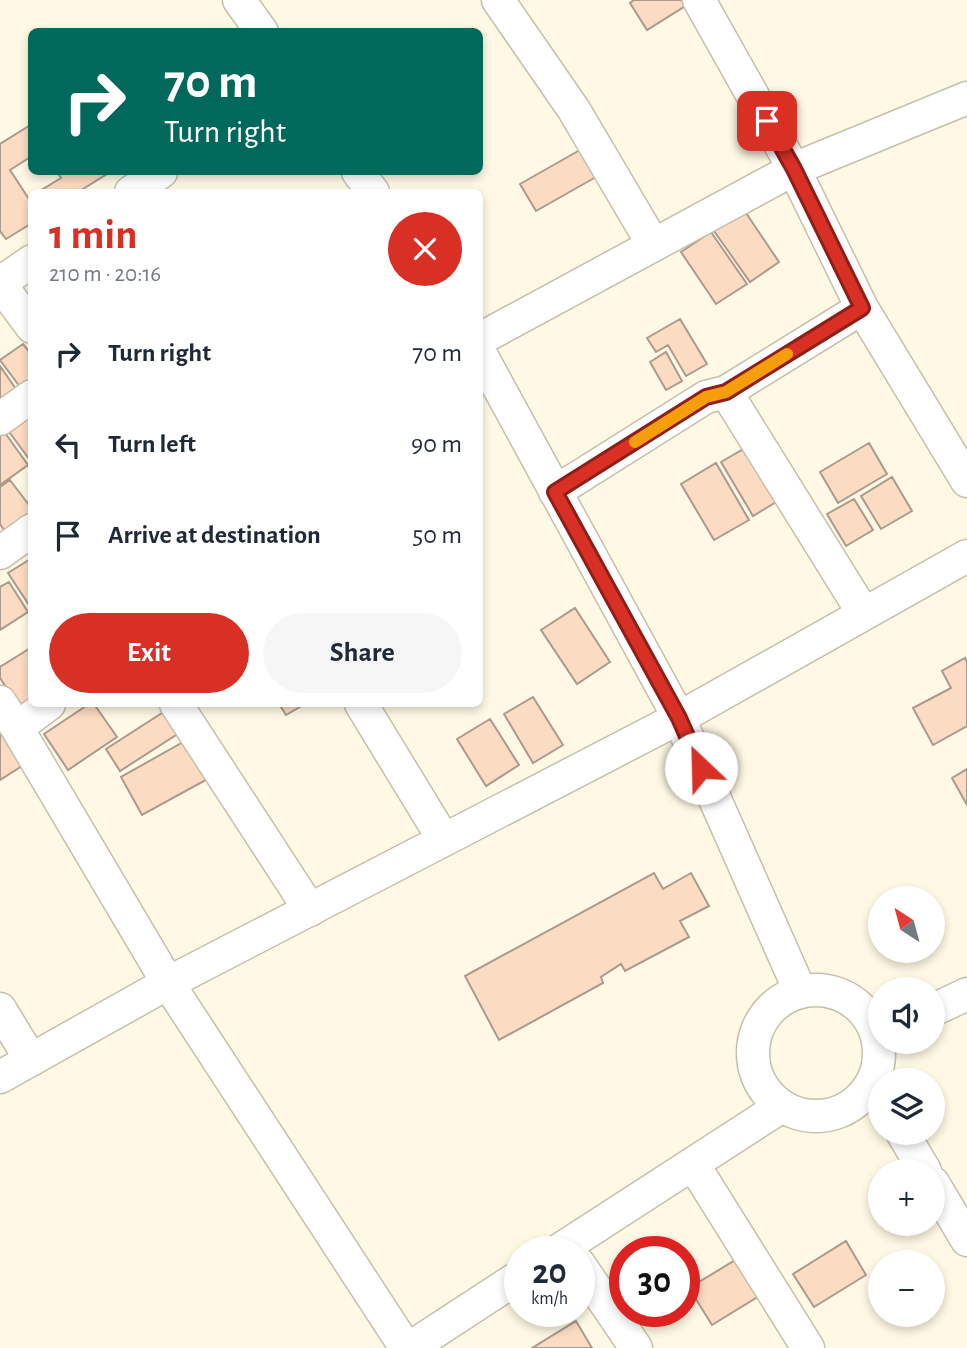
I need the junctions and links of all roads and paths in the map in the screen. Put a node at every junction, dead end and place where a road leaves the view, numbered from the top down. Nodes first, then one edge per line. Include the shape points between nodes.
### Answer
1 (239, 0) edge
2 (498, 0) edge
3 (699, 0) edge
4 (259, 28) edge
5 (967, 98) edge
6 (794, 169) junction
7 (156, 175) edge
8 (136, 189) edge
9 (653, 244) junction
10 (28, 264) edge
11 (0, 284) edge
12 (862, 308) junction
13 (28, 322) edge
14 (483, 337) edge
15 (483, 368) edge
16 (726, 392) junction
17 (28, 399) edge
18 (0, 419) edge
19 (967, 481) edge
20 (555, 492) junction
21 (28, 533) edge
22 (0, 553) edge
23 (967, 556) edge
24 (864, 614) junction
25 (0, 702) edge
26 (45, 707) edge
27 (178, 707) edge
28 (363, 707) edge
29 (679, 718) junction
30 (17, 728) junction
31 (444, 840) junction
32 (310, 910) junction
33 (168, 983) junction
34 (800, 991) junction
35 (967, 994) edge
36 (945, 1004) edge
37 (0, 1009) edge
38 (868, 1015) edge
39 (31, 1060) junction
40 (0, 1077) edge
41 (868, 1095) edge
42 (782, 1106) junction
43 (693, 1164) junction
44 (945, 1203) edge
45 (593, 1236) edge
46 (967, 1240) edge
47 (504, 1286) edge
48 (595, 1290) edge
49 (408, 1348) edge
50 (636, 1348) edge
51 (808, 1348) edge

1 - 4 street
2 - 9 street via 574,110
3 - 6 street
5 - 6 street
6 - 9 street
6 - 12 street
7 - 8 street
9 - 14 street
10 - 11 street
11 - 13 street
12 - 16 street
12 - 19 street
15 - 20 street
16 - 20 street via 706,397
16 - 24 street
17 - 18 street
20 - 29 street
21 - 22 street
23 - 24 street
24 - 29 street
25 - 30 street
26 - 30 street
27 - 32 street
28 - 31 street
29 - 31 street
29 - 34 street
30 - 33 street
31 - 32 street
32 - 33 street
33 - 39 street
33 - 49 street
34 - 38 street via 824,989 847,996
34 - 42 street via 776,1003 761,1022 753,1046 755,1070 766,1093
35 - 36 street
37 - 39 street
39 - 40 street
41 - 42 street via 834,1114 809,1116
42 - 43 street
43 - 45 street
43 - 51 street
44 - 46 street
47 - 49 street
48 - 50 street

